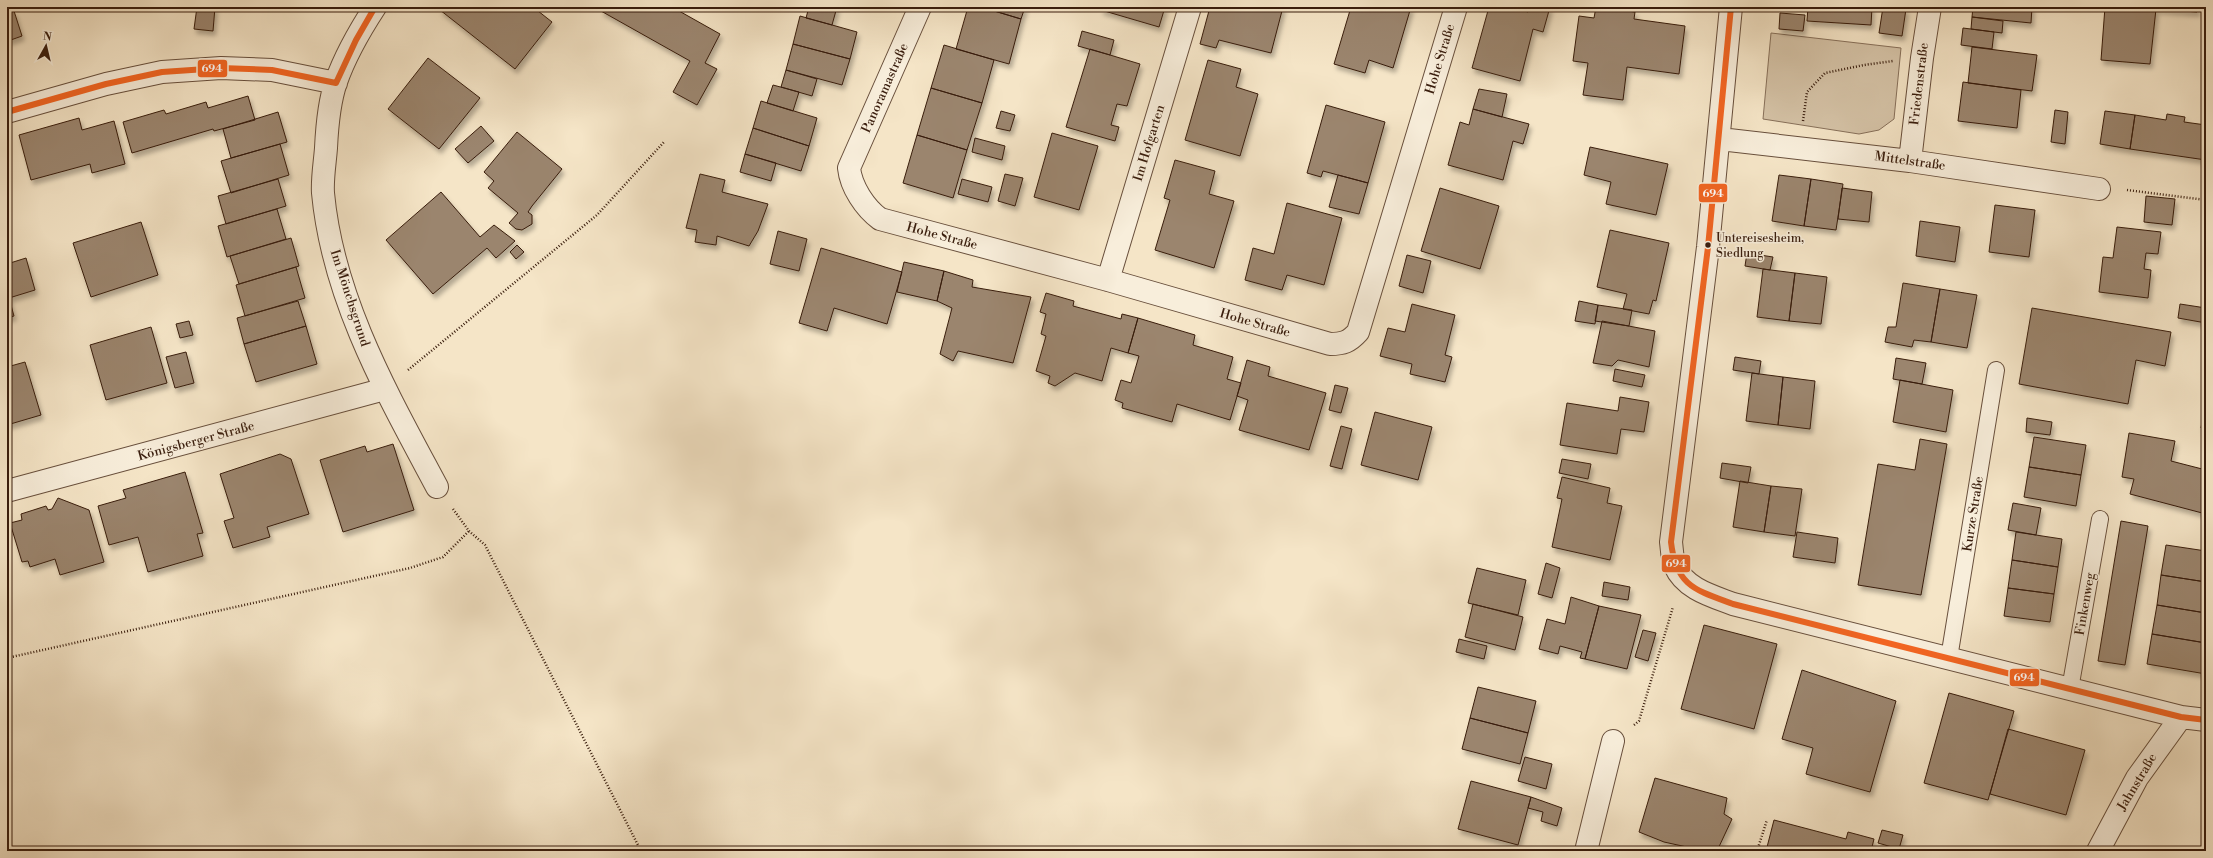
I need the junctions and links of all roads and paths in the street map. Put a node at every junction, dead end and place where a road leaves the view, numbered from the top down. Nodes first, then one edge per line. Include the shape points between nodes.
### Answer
1 (375, 7) edge
2 (920, 7) edge
3 (1190, 7) edge
4 (1456, 7) edge
5 (1731, 7) edge
6 (1930, 7) edge
7 (1922, 58) junction
8 (336, 83) junction
9 (7, 112) edge
10 (1720, 139) junction
11 (664, 142) dead end
12 (1800, 148) junction
13 (1910, 161) junction
14 (849, 168) joint
15 (2099, 189) joint
16 (2206, 200) edge
17 (1108, 280) junction
18 (1996, 370) dead end
19 (384, 389) junction
20 (437, 487) joint
21 (7, 491) edge
22 (2100, 519) dead end
23 (469, 531) junction
24 (1685, 581) junction
25 (7, 658) edge
26 (1949, 658) junction
27 (2070, 689) junction
28 (2181, 717) junction
29 (2206, 720) edge
30 (1613, 741) joint
31 (1767, 820) dead end
32 (641, 851) edge
33 (1586, 851) edge
34 (1757, 851) edge
35 (2098, 851) edge

1 - 8 street, Im Mönchsgrund
2 - 14 street, Panoramastraße
3 - 17 street, Im Hofgarten
4 - 17 street, Hohe Straße via 1358,332 1352,339 1342,344 1330,344
5 - 10 street
6 - 7 street, Friedenstraße
7 - 12 path via 1864,65 1824,74 1807,92
7 - 13 street, Friedenstraße
8 - 9 street via 272,70 221,68 162,72 106,84
8 - 19 street, Im Mönchsgrund via 327,128 323,192 332,247 344,289
10 - 12 street, Mittelstraße
10 - 24 street via 1671,542 1674,566
11 - 19 path via 597,215
12 - 13 street, Mittelstraße
13 - 15 street, Mittelstraße
14 - 17 street, Hohe Straße via 850,179 870,212 880,220
15 - 16 path
18 - 26 lane, Kurze Straße
19 - 20 street, Im Mönchsgrund
19 - 21 street, Königsberger Straße
20 - 23 path
22 - 27 lane, Finkenweg
23 - 25 path via 443,557 410,568
23 - 32 path via 485,545
24 - 26 street via 1703,593 1734,604
24 - 30 path via 1672,610 1639,721
26 - 27 street
27 - 28 street
28 - 29 street
28 - 35 street, Jahnstraße via 2137,778
30 - 33 street
31 - 34 path

